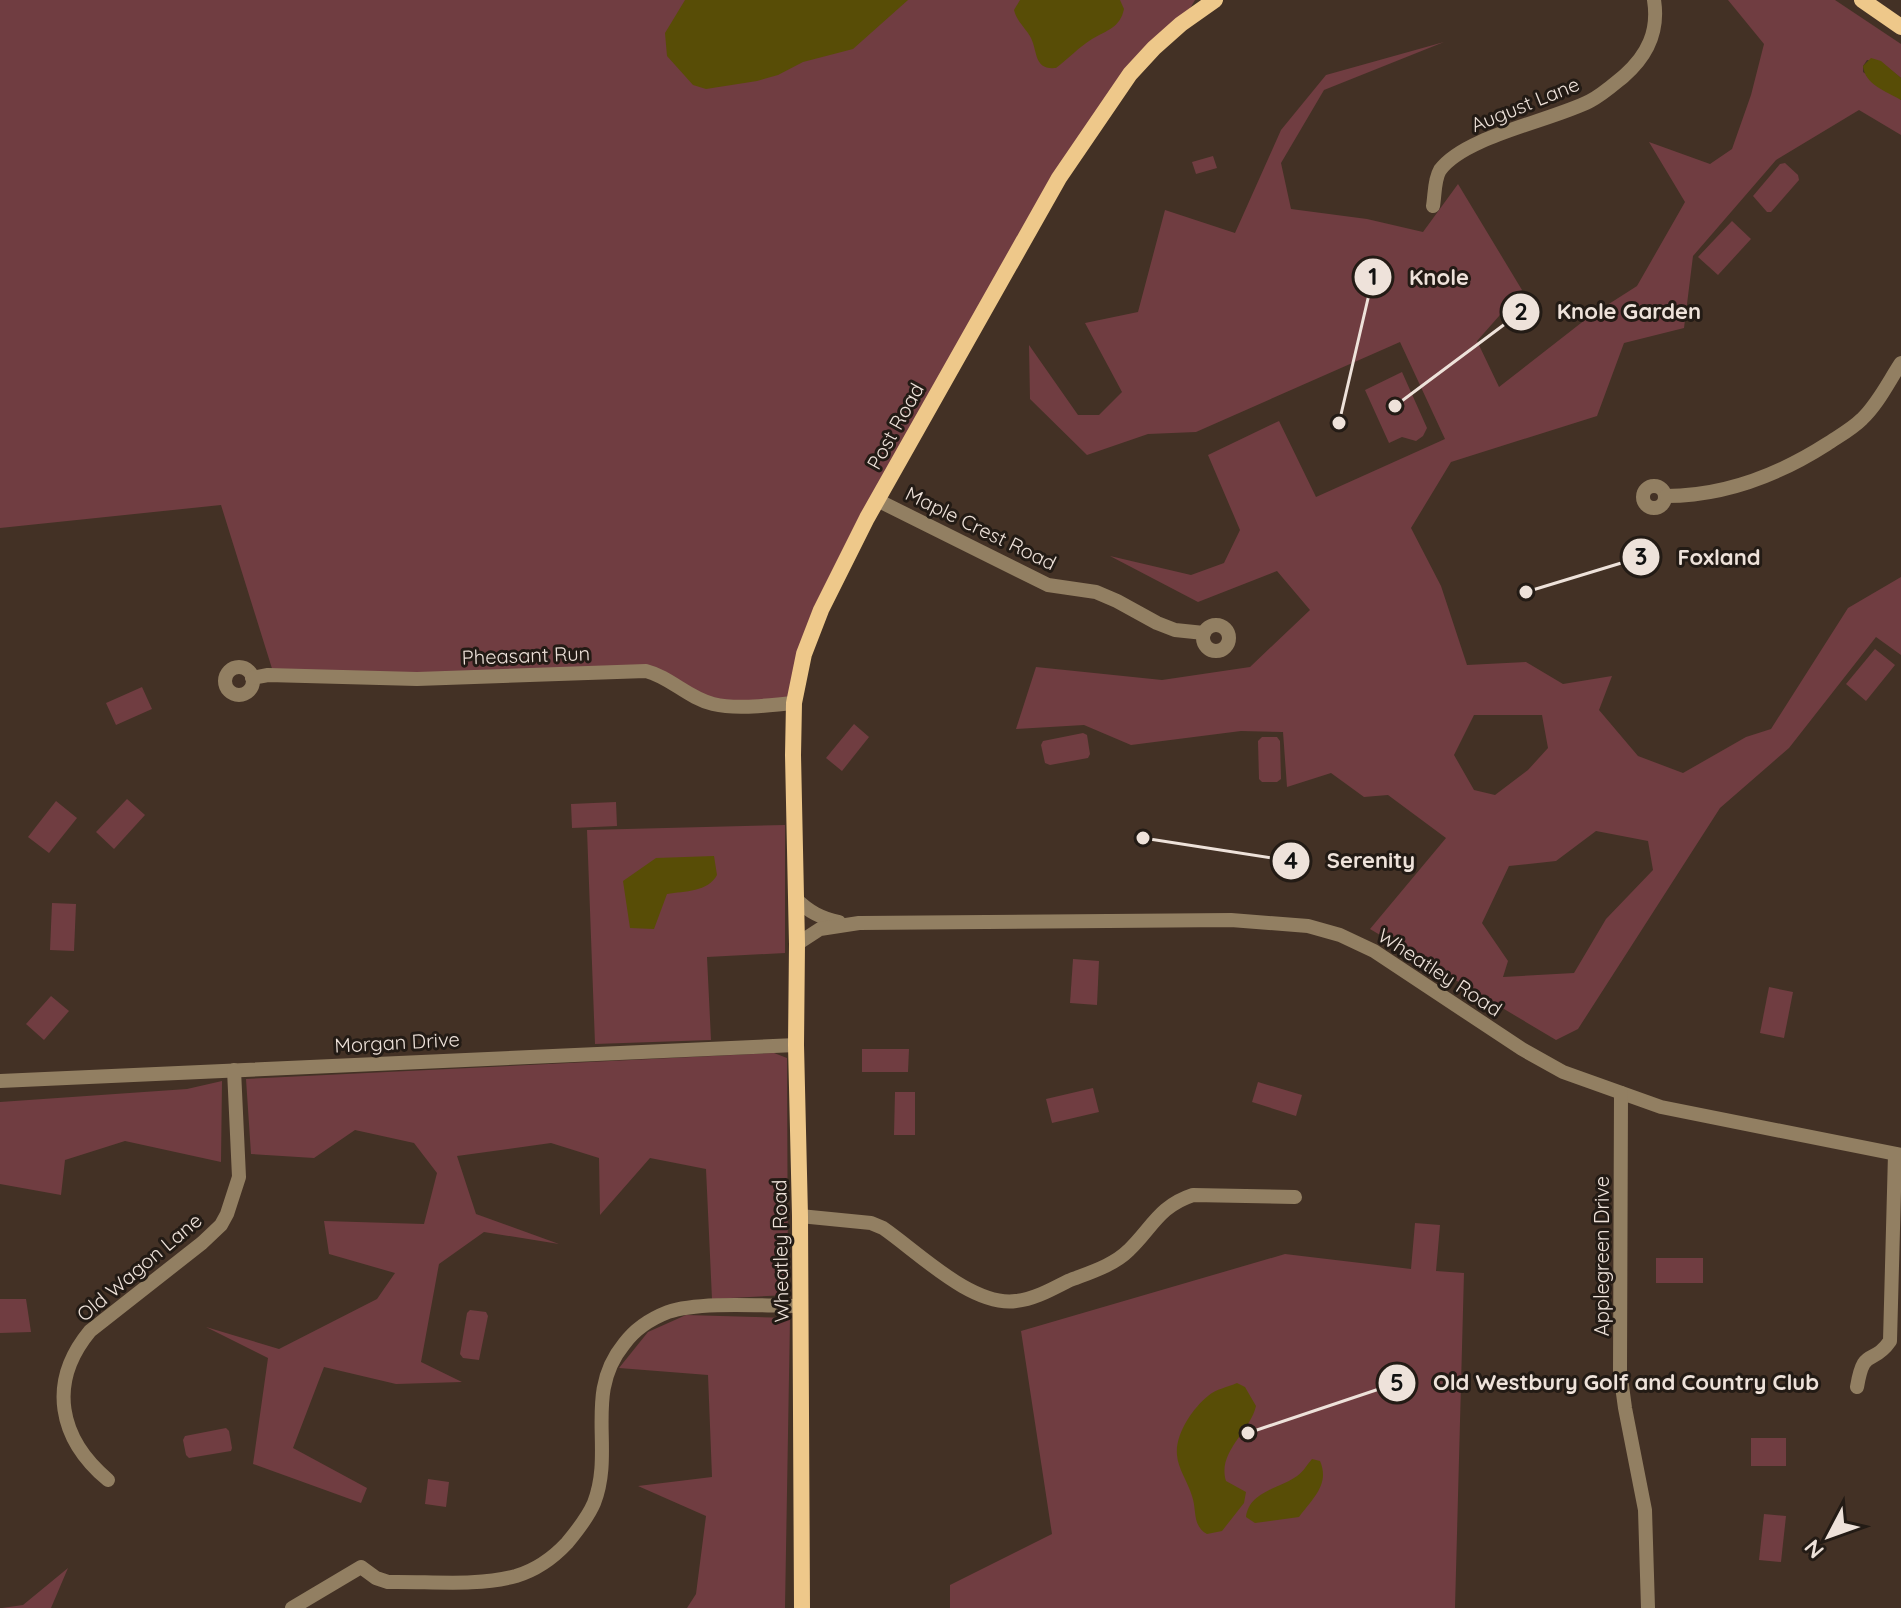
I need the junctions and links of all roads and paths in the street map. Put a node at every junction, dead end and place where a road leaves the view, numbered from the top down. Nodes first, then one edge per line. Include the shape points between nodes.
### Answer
1 (1215, 0) edge
2 (1654, 0) edge
3 (1862, 0) edge
4 (1901, 27) edge
5 (1433, 206) dead end
6 (1901, 363) edge
7 (1666, 496) dead end
8 (877, 500) junction
9 (1204, 633) dead end
10 (252, 678) dead end
11 (794, 703) junction
12 (796, 899) junction
13 (843, 923) junction
14 (797, 944) junction
15 (796, 1045) junction
16 (234, 1070) junction
17 (0, 1081) edge
18 (1621, 1093) junction
19 (1898, 1154) edge
20 (1295, 1197) dead end
21 (800, 1216) junction
22 (801, 1306) junction
23 (1857, 1387) dead end
24 (108, 1480) dead end
25 (292, 1608) edge
26 (802, 1608) edge
27 (1648, 1608) edge

1 - 8 main road, Post Road via 1181,24 1130,74 1059,178
2 - 5 street, August Lane via 1650,46 1630,70 1590,101 1456,155 1438,175
3 - 4 main road
6 - 7 street via 1865,417 1816,451 1733,489
8 - 9 street, Maple Crest Road via 1048,585 1096,592 1166,627
8 - 11 main road, Post Road via 821,610 804,654
10 - 11 street, Pheasant Run via 646,671 712,704
11 - 12 main road, Post Road
12 - 13 street, Wheatley Road via 824,919
12 - 14 main road, Post Road
13 - 14 street, Wheatley Road via 820,929
13 - 18 street, Wheatley Road via 1231,920 1308,926 1374,951 1522,1049 1563,1072
14 - 15 main road, Wheatley Road
15 - 16 street, Morgan Drive
15 - 21 main road, Wheatley Road
16 - 17 street, Morgan Drive
16 - 24 street, Old Wagon Lane via 239,1177 221,1225 100,1321 81,1342 68,1372 68,1429 88,1464
18 - 19 street, Wheatley Road via 1661,1107
18 - 27 street, Applegreen Drive via 1620,1371 1645,1510
19 - 23 street via 1890,1341 1861,1364
20 - 21 street via 1181,1199 1162,1210 1114,1261 1014,1302 977,1294 871,1223
21 - 22 main road, Wheatley Road
22 - 25 street via 684,1307 650,1320 629,1337 611,1362 602,1389 601,1472 594,1503 565,1545 535,1569 480,1581 388,1582 361,1567
22 - 26 main road, Wheatley Road

